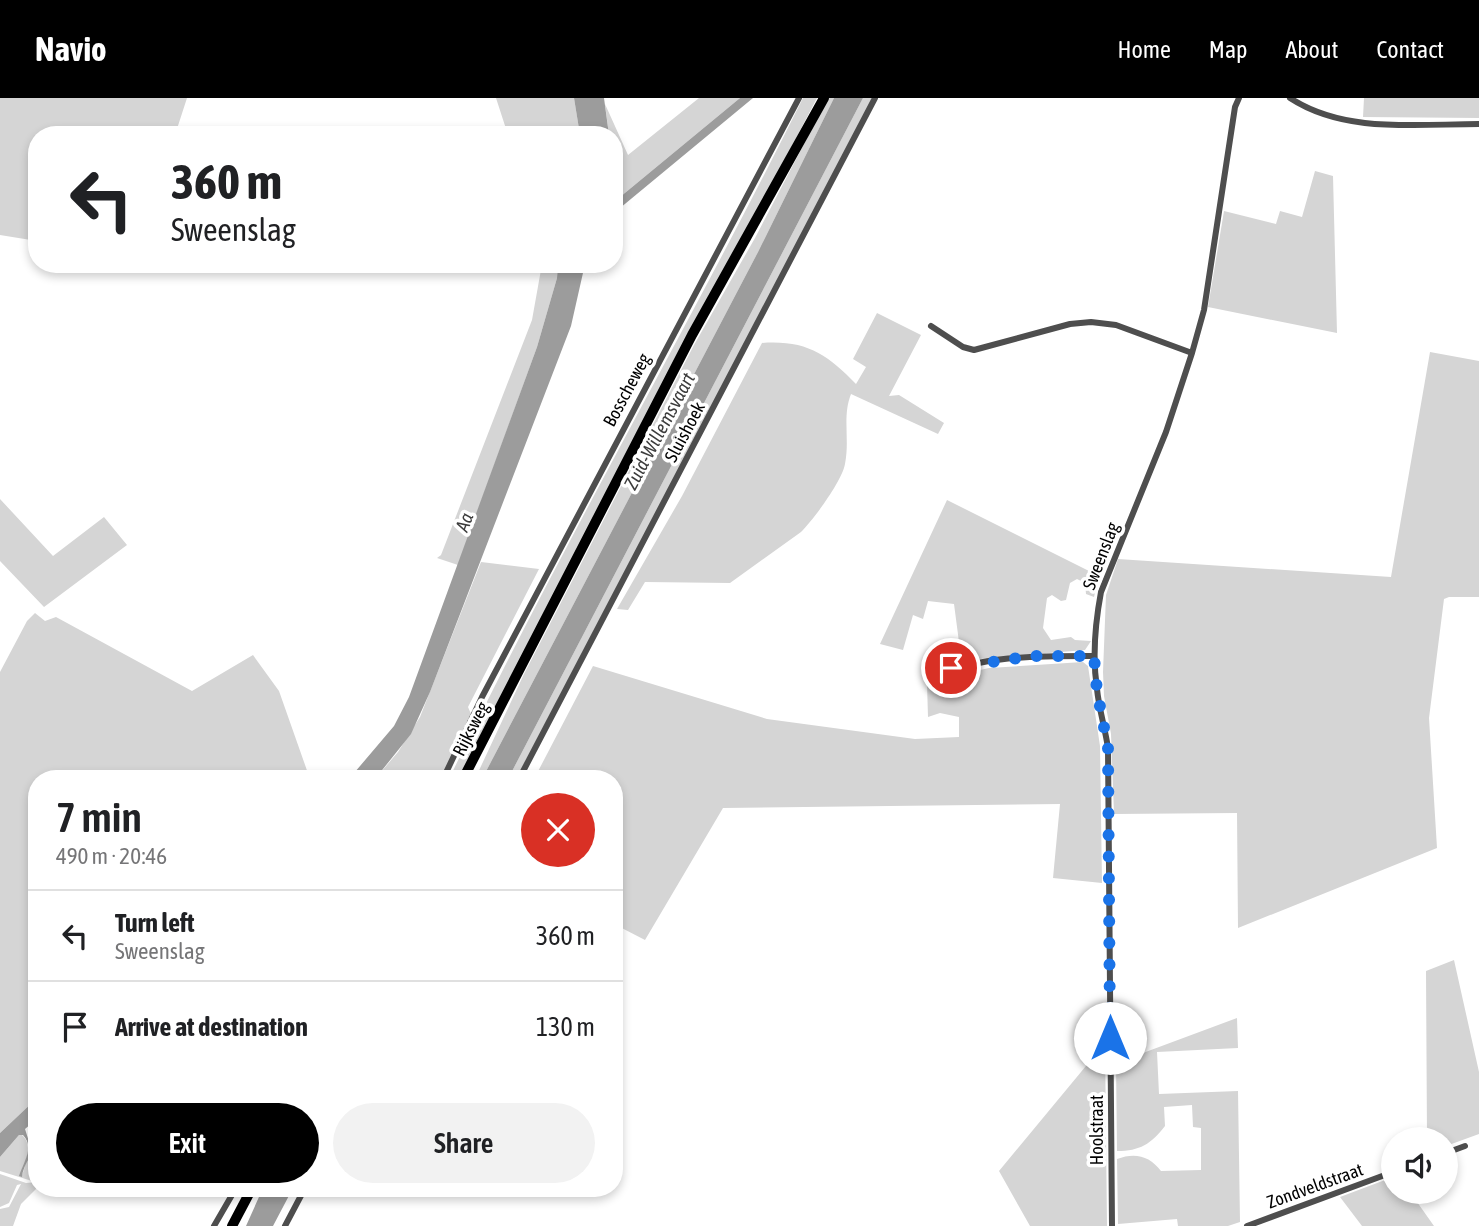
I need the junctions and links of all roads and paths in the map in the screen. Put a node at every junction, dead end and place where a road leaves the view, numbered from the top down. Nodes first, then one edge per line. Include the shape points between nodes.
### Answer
1 (799, 98) edge
2 (824, 98) edge
3 (875, 98) edge
4 (1239, 98) edge
5 (1290, 98) edge
6 (1479, 124) edge
7 (931, 326) dead end
8 (1192, 353) junction
9 (1094, 656) junction
10 (932, 677) dead end
11 (507, 693) joint
12 (482, 697) joint
13 (447, 770) edge
14 (468, 770) edge
15 (524, 770) edge
16 (1465, 1146) dead end
17 (1458, 1149) edge
18 (1381, 1176) edge
19 (231, 1197) edge
20 (247, 1197) edge
21 (300, 1197) edge
22 (214, 1226) edge
23 (232, 1226) edge
24 (285, 1226) edge
25 (1112, 1226) edge
26 (1247, 1226) edge

1 - 12 street, Bosscheweg
2 - 11 main road, Bosscheweg via 692,335
3 - 15 street, Sluishoek
4 - 8 street, Sweenslag
5 - 6 street via 1314,111 1366,123
7 - 8 street via 974,350 1070,324 1107,323
8 - 9 street, Sweenslag via 1166,432 1101,592
9 - 10 street via 1032,656 966,664
9 - 25 street, Hoolstraat via 1108,748
11 - 14 main road, Rijksweg
12 - 13 street, Rijksweg
16 - 17 street
18 - 26 street, Zondveldstraat
19 - 22 street
20 - 23 main road
21 - 24 street

